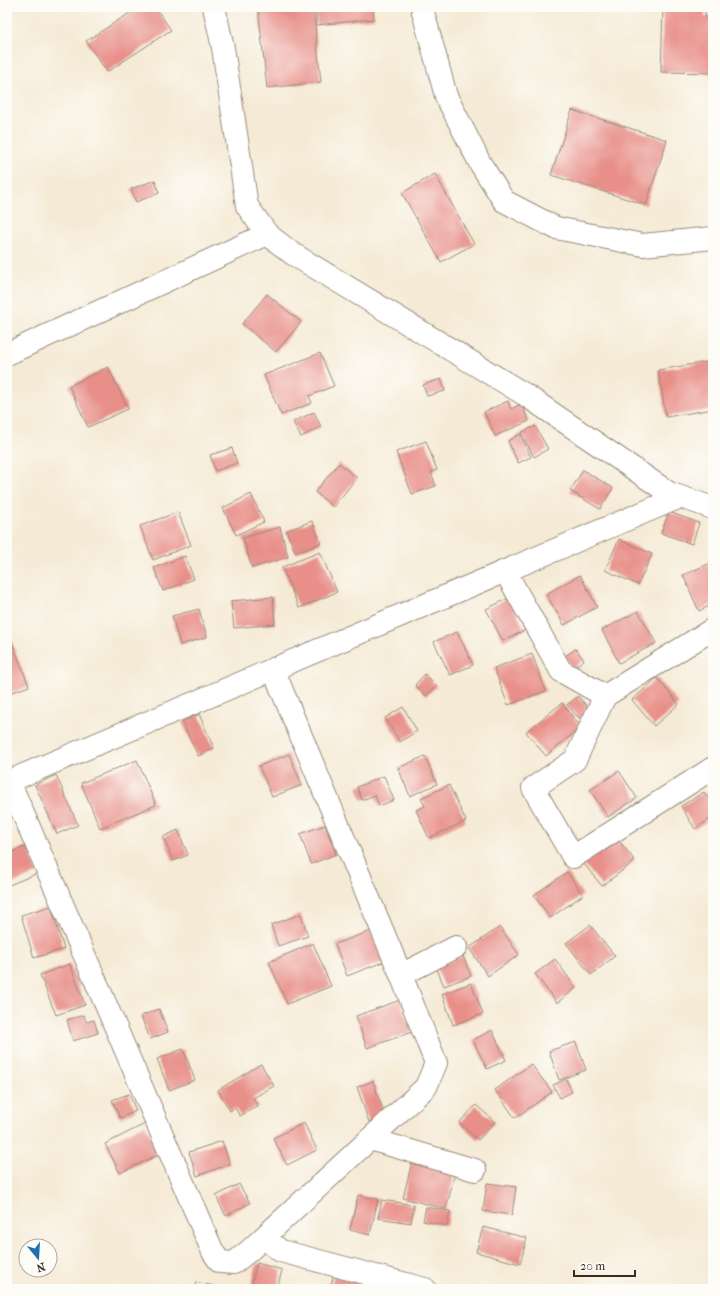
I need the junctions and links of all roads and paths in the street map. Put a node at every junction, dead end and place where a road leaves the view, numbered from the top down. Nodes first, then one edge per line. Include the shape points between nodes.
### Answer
1 (214, 7) edge
2 (424, 7) edge
3 (267, 234) junction
4 (713, 238) edge
5 (7, 354) edge
6 (680, 497) junction
7 (713, 508) edge
8 (505, 571) junction
9 (713, 629) edge
10 (273, 669) junction
11 (605, 696) junction
12 (713, 768) edge
13 (8, 781) edge
14 (456, 947) dead end
15 (401, 975) junction
16 (370, 1139) junction
17 (475, 1170) dead end
18 (264, 1238) junction
19 (425, 1289) edge

1 - 3 street via 223,48 247,206
2 - 4 street via 423,12 446,96 480,163 504,201 556,228 643,245
3 - 5 street
3 - 6 street via 293,254 524,394 669,494
6 - 7 street
6 - 8 street
8 - 10 street
8 - 11 street via 561,671
9 - 11 street
10 - 13 street
10 - 15 street
11 - 12 street via 575,760 533,788 573,856
13 - 18 street via 213,1252 220,1262 234,1263
14 - 15 street
15 - 16 street via 436,1063 426,1087
16 - 17 street
16 - 18 street
18 - 19 street via 281,1251

